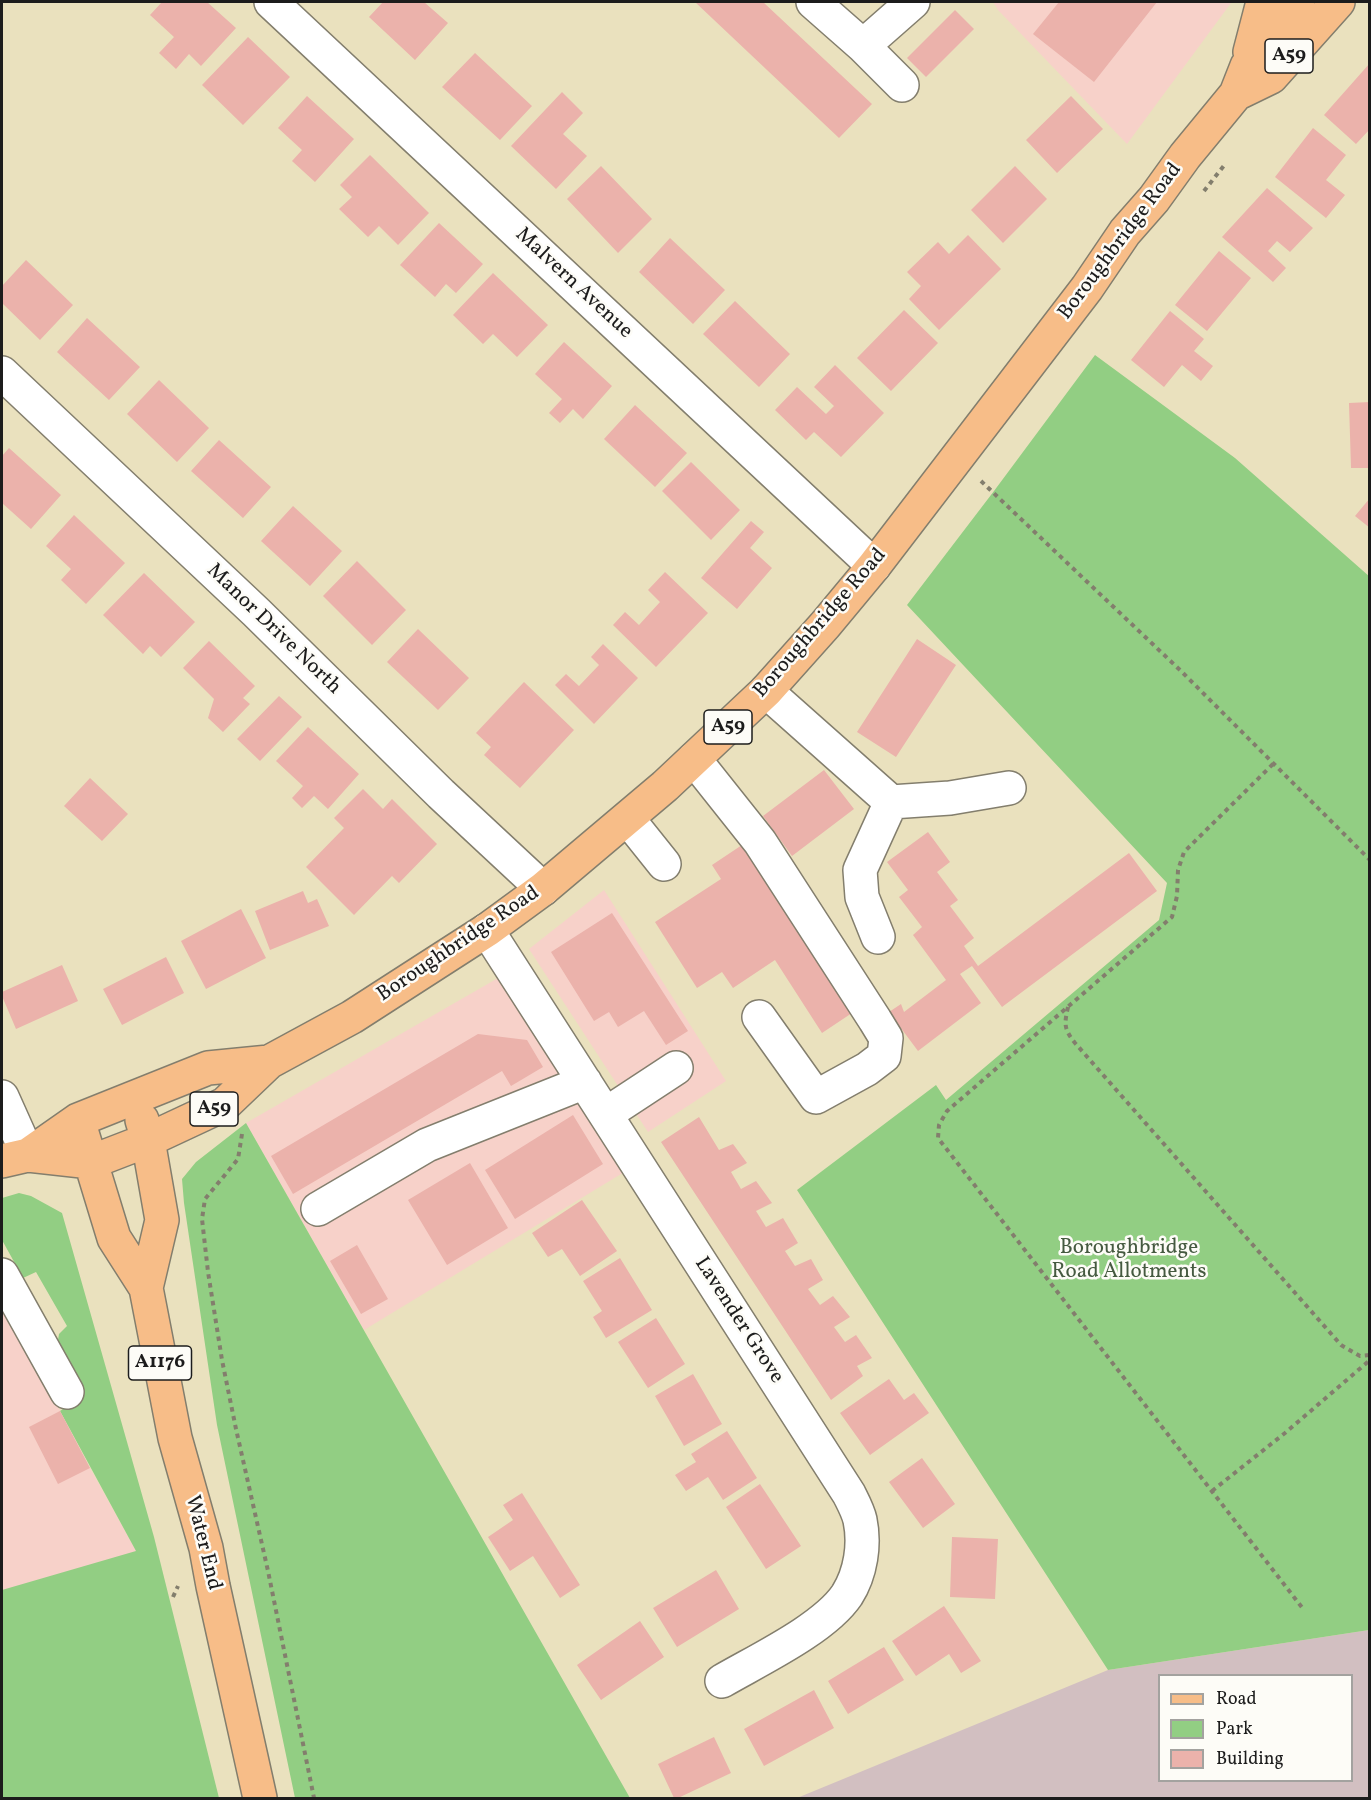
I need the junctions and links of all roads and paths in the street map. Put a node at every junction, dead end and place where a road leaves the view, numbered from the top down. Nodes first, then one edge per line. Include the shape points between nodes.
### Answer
1 (272, 2) edge
2 (813, 2) edge
3 (913, 2) edge
4 (1263, 2) edge
5 (1298, 2) edge
6 (1333, 3) edge
7 (863, 46) junction
8 (1241, 80) junction
9 (902, 85) dead end
10 (2, 373) edge
11 (955, 459) junction
12 (874, 566) junction
13 (766, 691) junction
14 (694, 759) junction
15 (1273, 764) junction
16 (1009, 788) dead end
17 (891, 802) junction
18 (628, 819) junction
19 (1370, 860) edge
20 (664, 864) dead end
21 (543, 890) junction
22 (487, 930) junction
23 (878, 937) dead end
24 (1068, 1007) junction
25 (759, 1017) dead end
26 (269, 1062) junction
27 (676, 1068) dead end
28 (585, 1082) junction
29 (242, 1088) junction
30 (2, 1097) edge
31 (135, 1098) junction
32 (606, 1114) junction
33 (78, 1120) junction
34 (148, 1140) junction
35 (15, 1158) edge
36 (91, 1161) junction
37 (318, 1209) dead end
38 (2, 1275) edge
39 (146, 1288) junction
40 (1370, 1355) edge
41 (1370, 1360) edge
42 (67, 1392) dead end
43 (1212, 1491) junction
44 (1304, 1610) dead end
45 (722, 1681) dead end
46 (260, 1798) edge
47 (314, 1798) edge

1 - 12 street, Malvern Avenue
2 - 7 street
3 - 7 street
4 - 8 main road
5 - 8 main road, Boroughbridge Road / A59
6 - 8 main road, Boroughbridge Road / A59 via 1271,77
7 - 9 street
8 - 11 main road, Boroughbridge Road / A59
10 - 21 street, Manor Drive North
11 - 12 main road, Boroughbridge Road / A59
11 - 15 path via 994,491
12 - 13 main road, Boroughbridge Road / A59
13 - 14 main road, Boroughbridge Road / A59
13 - 17 street
14 - 18 main road, Boroughbridge Road / A59
14 - 25 street via 760,842 875,1020 886,1038 884,1056 816,1097
15 - 19 path
15 - 24 path via 1184,852 1172,917
16 - 17 street via 951,798
17 - 23 street via 860,870 862,897
18 - 20 street
18 - 21 main road, Boroughbridge Road / A59
21 - 22 main road, Boroughbridge Road / A59
22 - 26 main road, Boroughbridge Road / A59 via 352,1017
22 - 28 street, Lavender Grove
24 - 40 path via 1066,1032 1075,1043 1341,1345 1360,1356
24 - 43 path via 947,1112 939,1125 938,1138
26 - 29 main road, Boroughbridge Road / A59
26 - 31 main road, Boroughbridge Road / A59 via 208,1068
27 - 32 street
28 - 32 street, Lavender Grove
28 - 37 street via 428,1145
29 - 34 main road, Boroughbridge Road / A59 via 225,1104
29 - 47 path via 238,1159 205,1200 203,1229 222,1360
30 - 35 street
31 - 33 main road, Boroughbridge Road / A59
31 - 34 main road, Water End / A1176
32 - 45 street, Lavender Grove via 849,1494 860,1518 863,1544 857,1573 832,1612 809,1630
33 - 35 main road, Boroughbridge Road / A59
33 - 36 main road, Water End / A1176
34 - 36 main road, Boroughbridge Road / A59
34 - 39 main road, Water End / A1176 via 162,1220
35 - 36 main road, Boroughbridge Road / A59
36 - 39 main road, Water End / A1176 via 114,1238
38 - 42 street
39 - 46 main road, Water End / A1176 via 175,1438 206,1548
41 - 43 path
43 - 44 path

